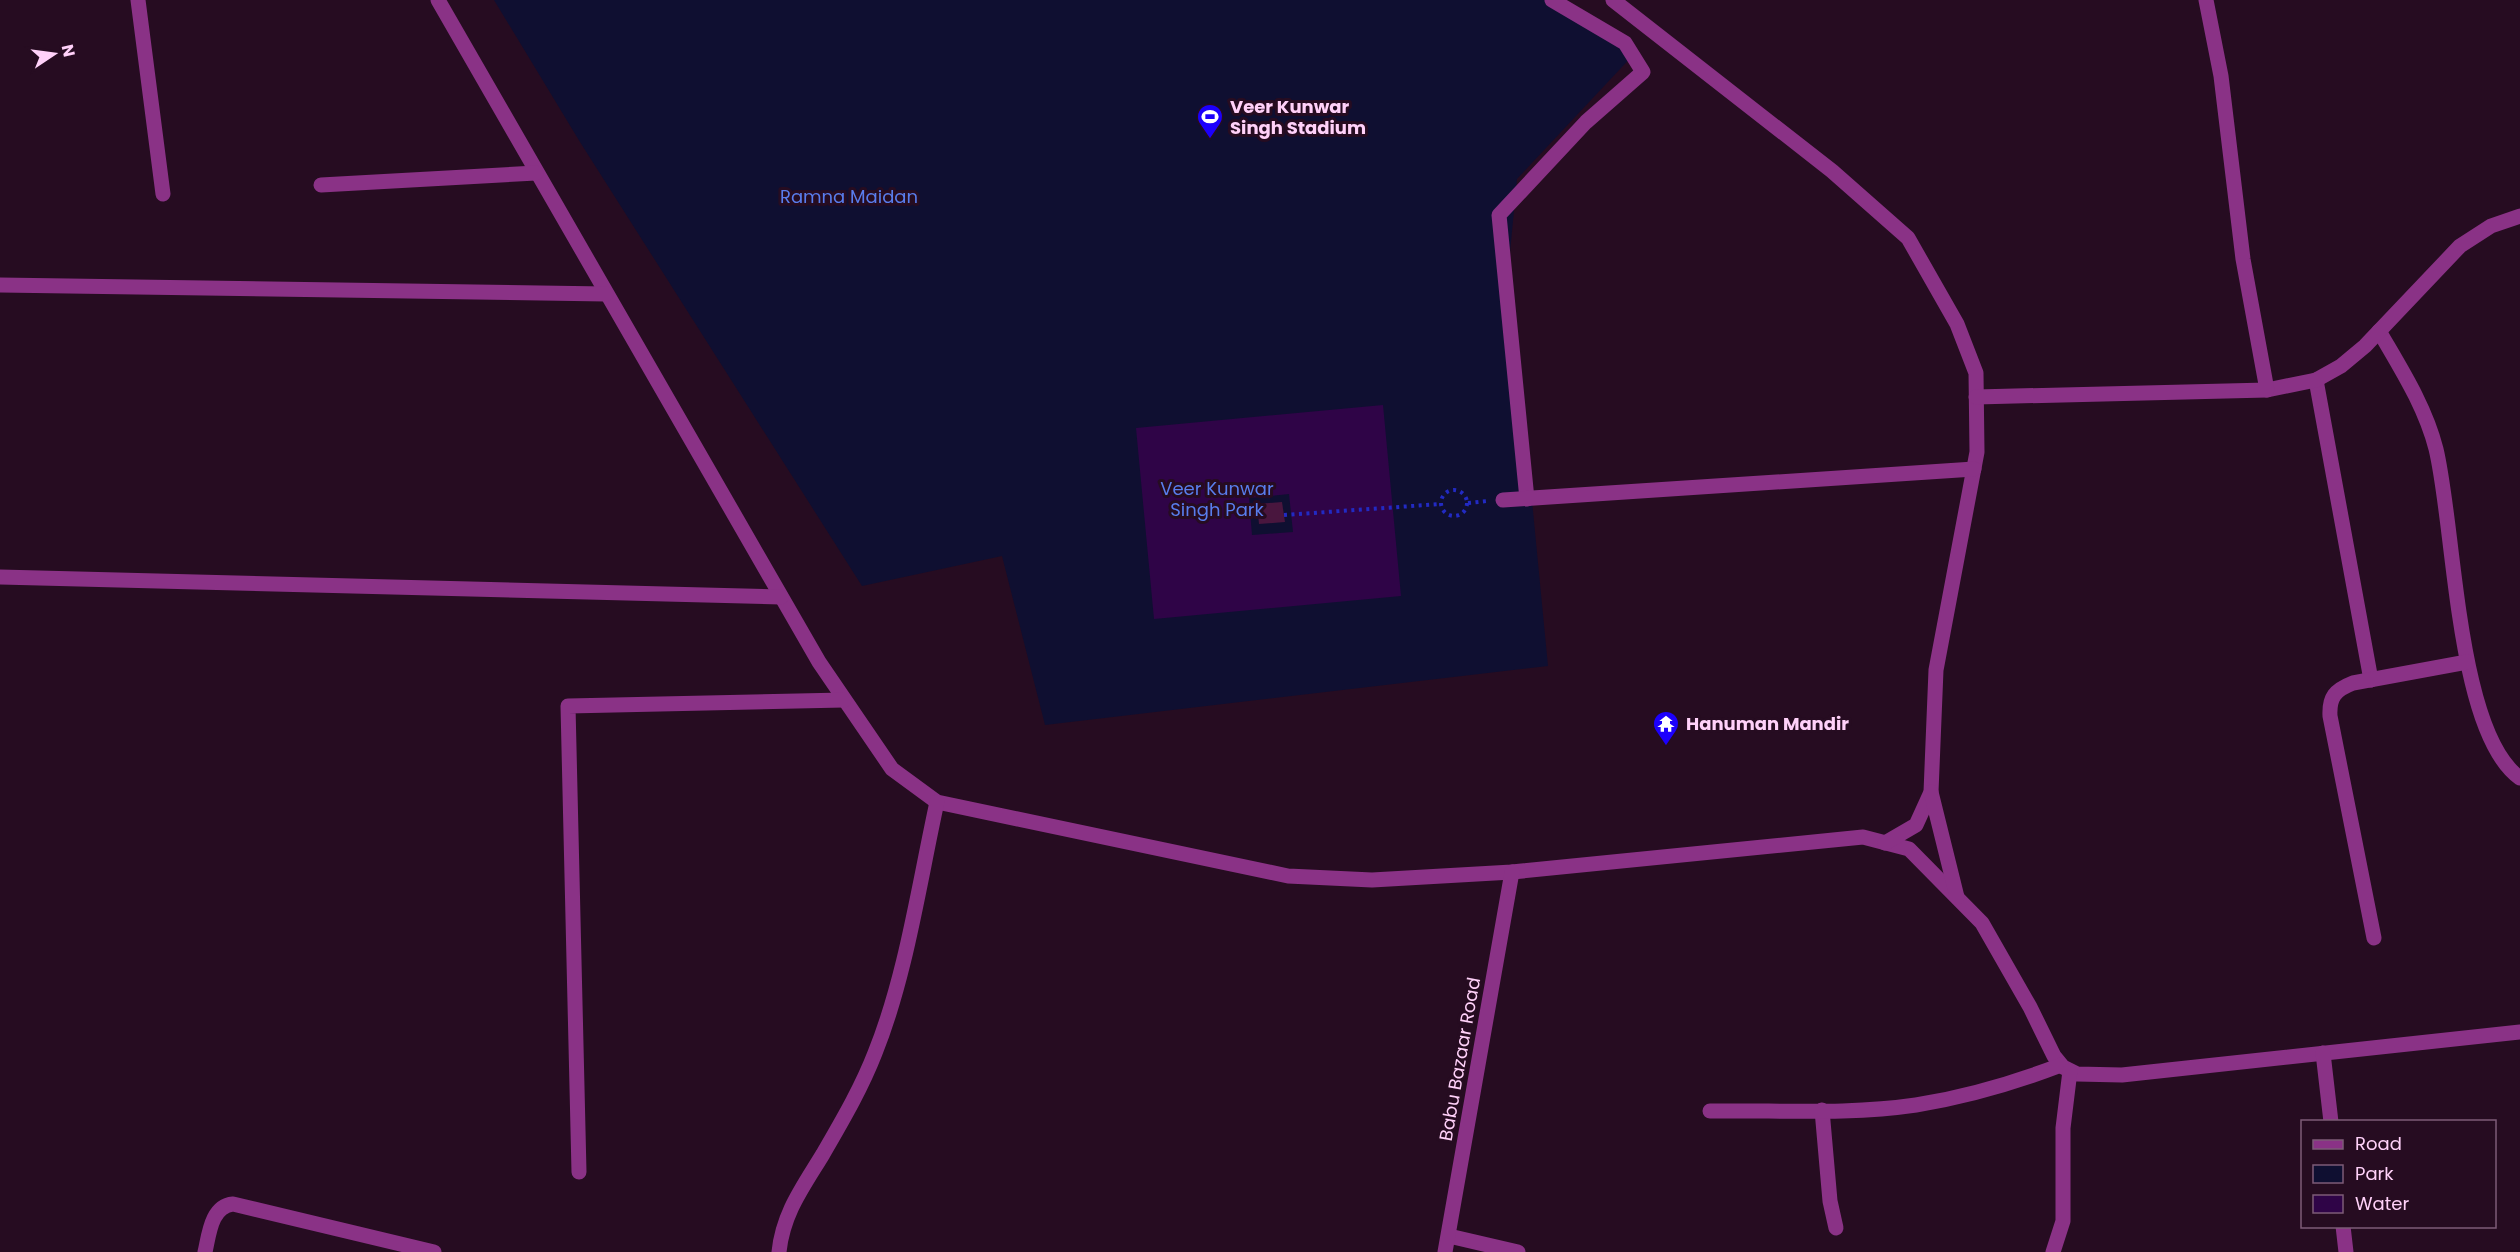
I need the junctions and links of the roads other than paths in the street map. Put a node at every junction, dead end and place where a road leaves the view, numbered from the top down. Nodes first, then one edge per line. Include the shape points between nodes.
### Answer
1 (138, 0) edge
2 (438, 0) edge
3 (1552, 0) edge
4 (1613, 0) edge
5 (2206, 0) edge
6 (536, 173) junction
7 (321, 184) dead end
8 (163, 194) dead end
9 (2520, 216) edge
10 (0, 285) edge
11 (606, 294) junction
12 (2379, 331) junction
13 (2316, 380) junction
14 (2267, 390) junction
15 (1976, 397) junction
16 (1974, 469) junction
17 (1527, 499) junction
18 (1503, 500) dead end
19 (0, 577) edge
20 (781, 597) junction
21 (2467, 662) junction
22 (2371, 680) junction
23 (844, 700) junction
24 (2520, 778) edge
25 (1931, 792) junction
26 (937, 802) junction
27 (1885, 843) junction
28 (1512, 872) junction
29 (1958, 899) junction
30 (2374, 938) dead end
31 (2520, 1032) edge
32 (2323, 1053) junction
33 (2065, 1068) junction
34 (1822, 1110) junction
35 (1710, 1111) dead end
36 (2331, 1120) edge
37 (579, 1172) dead end
38 (1836, 1228) dead end
39 (2343, 1228) edge
40 (1449, 1236) junction
41 (205, 1252) edge
42 (434, 1252) edge
43 (779, 1252) edge
44 (1445, 1252) edge
45 (1518, 1252) edge
46 (2053, 1252) edge
47 (2346, 1252) edge

1 - 8 street
2 - 6 street
3 - 17 street via 1624,43 1643,72 1586,122 1499,215
4 - 15 street via 1832,171 1908,238 1957,324 1976,373
5 - 14 street via 2221,76 2243,259
6 - 7 street
6 - 11 street
9 - 12 street via 2491,226 2460,246
10 - 11 street
11 - 20 street
12 - 13 street via 2341,366
12 - 21 street via 2419,402 2436,452
13 - 14 street
13 - 22 street
14 - 15 street
15 - 16 street
16 - 17 street
16 - 25 street via 1936,670
17 - 18 street
19 - 20 street
20 - 23 street
21 - 22 street
21 - 24 street via 2483,724 2496,750
22 - 30 street via 2337,690 2330,705
23 - 26 street via 892,769
23 - 37 street via 568,706
25 - 27 street via 1916,825
25 - 29 street
26 - 28 street via 1288,876 1372,880
26 - 43 street via 898,978 876,1050 857,1095 789,1209 781,1230
27 - 28 street via 1863,837
27 - 29 street via 1909,849
28 - 40 street, Babu Bazaar Road
29 - 33 street via 1982,923 2054,1056
31 - 32 street
32 - 33 street via 2122,1075 2099,1076
32 - 36 street
33 - 34 street via 1959,1097 1893,1107
33 - 46 street via 2063,1221
34 - 35 street
34 - 38 street
39 - 47 street
40 - 44 street, Babu Bazaar Road
40 - 45 street
41 - 42 street via 214,1218 223,1207 233,1204

